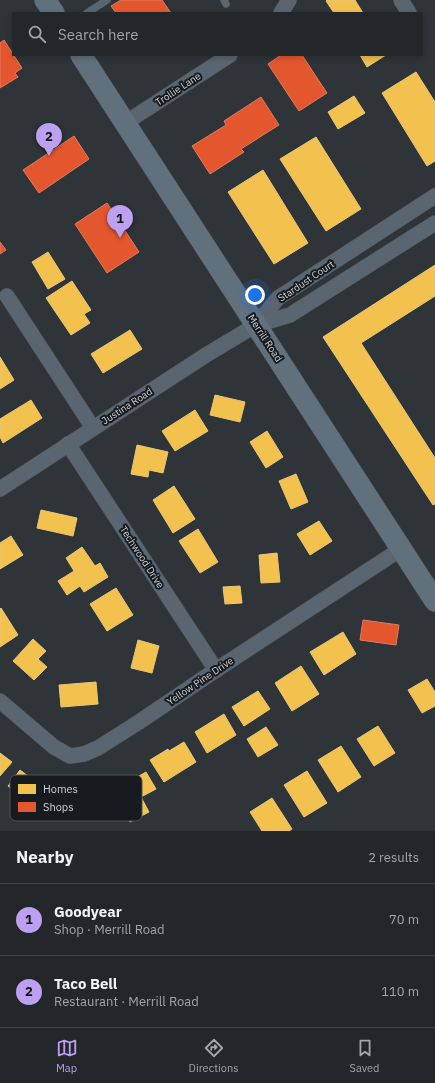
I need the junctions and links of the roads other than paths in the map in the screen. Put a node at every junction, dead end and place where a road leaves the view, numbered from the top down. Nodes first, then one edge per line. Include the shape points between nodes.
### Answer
1 (45, 0) edge
2 (107, 0) edge
3 (289, 0) edge
4 (401, 0) edge
5 (53, 12) edge
6 (89, 12) edge
7 (282, 12) edge
8 (408, 12) edge
9 (82, 56) edge
10 (228, 56) edge
11 (126, 123) junction
12 (435, 196) edge
13 (435, 223) edge
14 (7, 296) dead end
15 (256, 325) junction
16 (93, 428) junction
17 (68, 444) junction
18 (0, 489) edge
19 (401, 549) junction
20 (435, 601) edge
21 (216, 670) junction
22 (0, 701) edge

1 - 5 main road
2 - 6 lane
3 - 7 street
4 - 8 street
9 - 11 main road, Merrill Road
10 - 11 street, Trollie Lane
11 - 15 main road, Merrill Road
12 - 15 street, Stardust Court via 278,298
13 - 15 street, Stardust Court via 290,315
14 - 16 street
15 - 16 street, Justina Road
15 - 19 main road, Merrill Road
16 - 17 street, Justina Road
17 - 18 street, Justina Road
17 - 21 street, Techwood Drive
19 - 20 main road, Merrill Road
19 - 21 street, Yellow Pine Drive
21 - 22 street, Yellow Pine Drive via 98,748 84,754 70,756 54,747

